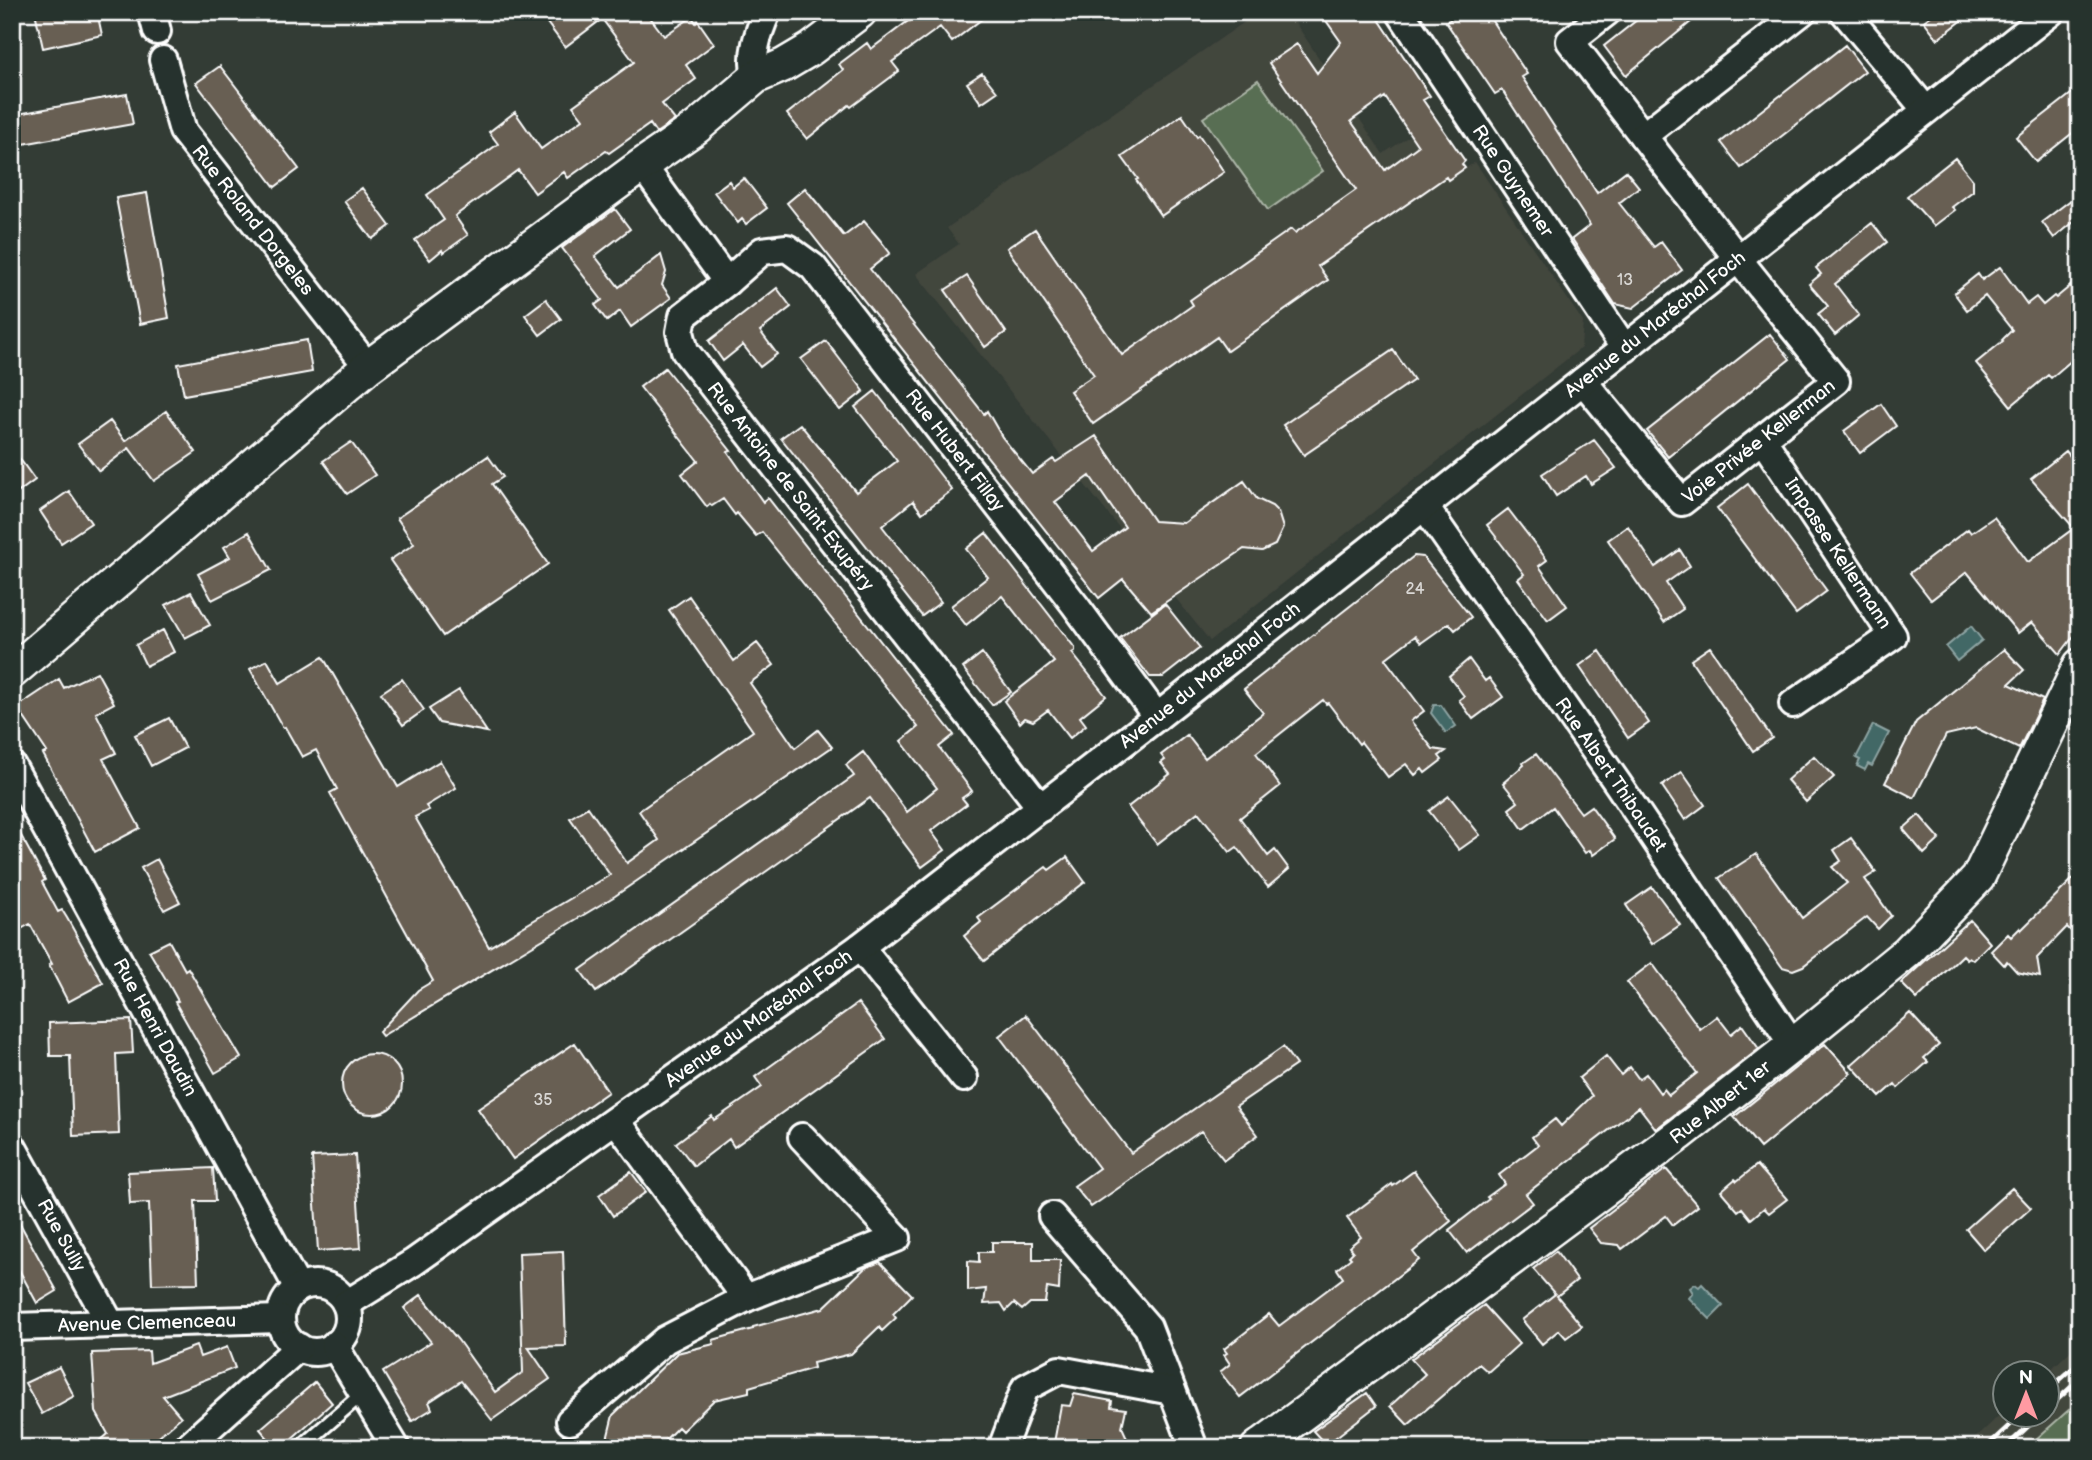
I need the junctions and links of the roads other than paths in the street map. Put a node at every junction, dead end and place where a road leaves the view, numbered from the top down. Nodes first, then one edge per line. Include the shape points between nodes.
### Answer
1 (860, 12) edge
2 (1400, 12) edge
3 (1607, 12) edge
4 (1802, 12) edge
5 (1844, 12) edge
6 (2051, 12) edge
7 (762, 23) edge
8 (163, 60) dead end
9 (756, 77) junction
10 (1926, 110) junction
11 (1643, 136) junction
12 (642, 165) junction
13 (1738, 259) junction
14 (727, 282) junction
15 (1625, 349) junction
16 (368, 367) junction
17 (1583, 381) junction
18 (1763, 440) junction
19 (1425, 507) junction
20 (2080, 665) edge
21 (12, 672) edge
22 (1793, 704) dead end
23 (1157, 717) junction
24 (12, 766) edge
25 (1041, 808) junction
26 (860, 947) junction
27 (1793, 1045) junction
28 (964, 1078) dead end
29 (616, 1120) junction
30 (802, 1137) dead end
31 (12, 1146) edge
32 (1052, 1216) dead end
33 (298, 1288) junction
34 (746, 1298) junction
35 (346, 1304) junction
36 (281, 1319) junction
37 (110, 1323) junction
38 (12, 1327) edge
39 (334, 1345) junction
40 (299, 1347) junction
41 (1172, 1391) junction
42 (363, 1393) junction
43 (570, 1421) dead end
44 (186, 1448) edge
45 (300, 1448) edge
46 (396, 1448) edge
47 (1002, 1448) edge
48 (1194, 1448) edge
49 (1257, 1448) edge

1 - 9 street via 811,49
2 - 15 street, Rue Guynemer
3 - 11 street via 1570,41
4 - 11 street
5 - 10 street
6 - 10 street, Avenue du Maréchal Foch
7 - 9 street via 752,64
8 - 16 street, Rue Roland Dorgeles via 183,131
9 - 12 street via 697,127
10 - 13 street, Avenue du Maréchal Foch
11 - 13 street
12 - 14 street
12 - 16 street
13 - 15 street, Avenue du Maréchal Foch
13 - 18 street, Voie Privée Kellerman via 1836,381
14 - 23 street, Rue Hubert Fillay via 762,251 787,248 813,267
14 - 25 street, Rue Antoine de Saint-Exupéry via 683,316 680,332 685,351
15 - 17 street, Avenue du Maréchal Foch
16 - 21 street
17 - 18 street, Voie Privée Kellerman via 1682,502
17 - 19 street, Avenue du Maréchal Foch
18 - 22 street, Impasse Kellermann via 1893,636
19 - 23 street, Avenue du Maréchal Foch
19 - 27 street, Rue Albert Thibaudet
20 - 27 street, Rue Albert 1er via 1978,878 1907,952
23 - 25 street, Avenue du Maréchal Foch
24 - 33 street, Rue Henri Daudin
25 - 26 street, Avenue du Maréchal Foch
26 - 28 street
26 - 29 street, Avenue du Maréchal Foch
27 - 49 street, Rue Albert 1er
29 - 34 street
29 - 35 street, Avenue du Maréchal Foch via 414,1262
30 - 34 street via 897,1238
31 - 37 street, Rue Sully
32 - 41 street via 1148,1327
33 - 35 street via 320,1284 340,1294
33 - 36 street via 285,1301
34 - 43 street via 665,1340
35 - 39 street via 348,1327
36 - 37 street, Avenue Clemenceau
36 - 40 street via 283,1330
37 - 38 street, Avenue Clemenceau
39 - 40 street via 317,1351
39 - 42 street
40 - 44 street
41 - 47 street via 1059,1370 1025,1388
41 - 48 street
42 - 45 lane
42 - 46 street

